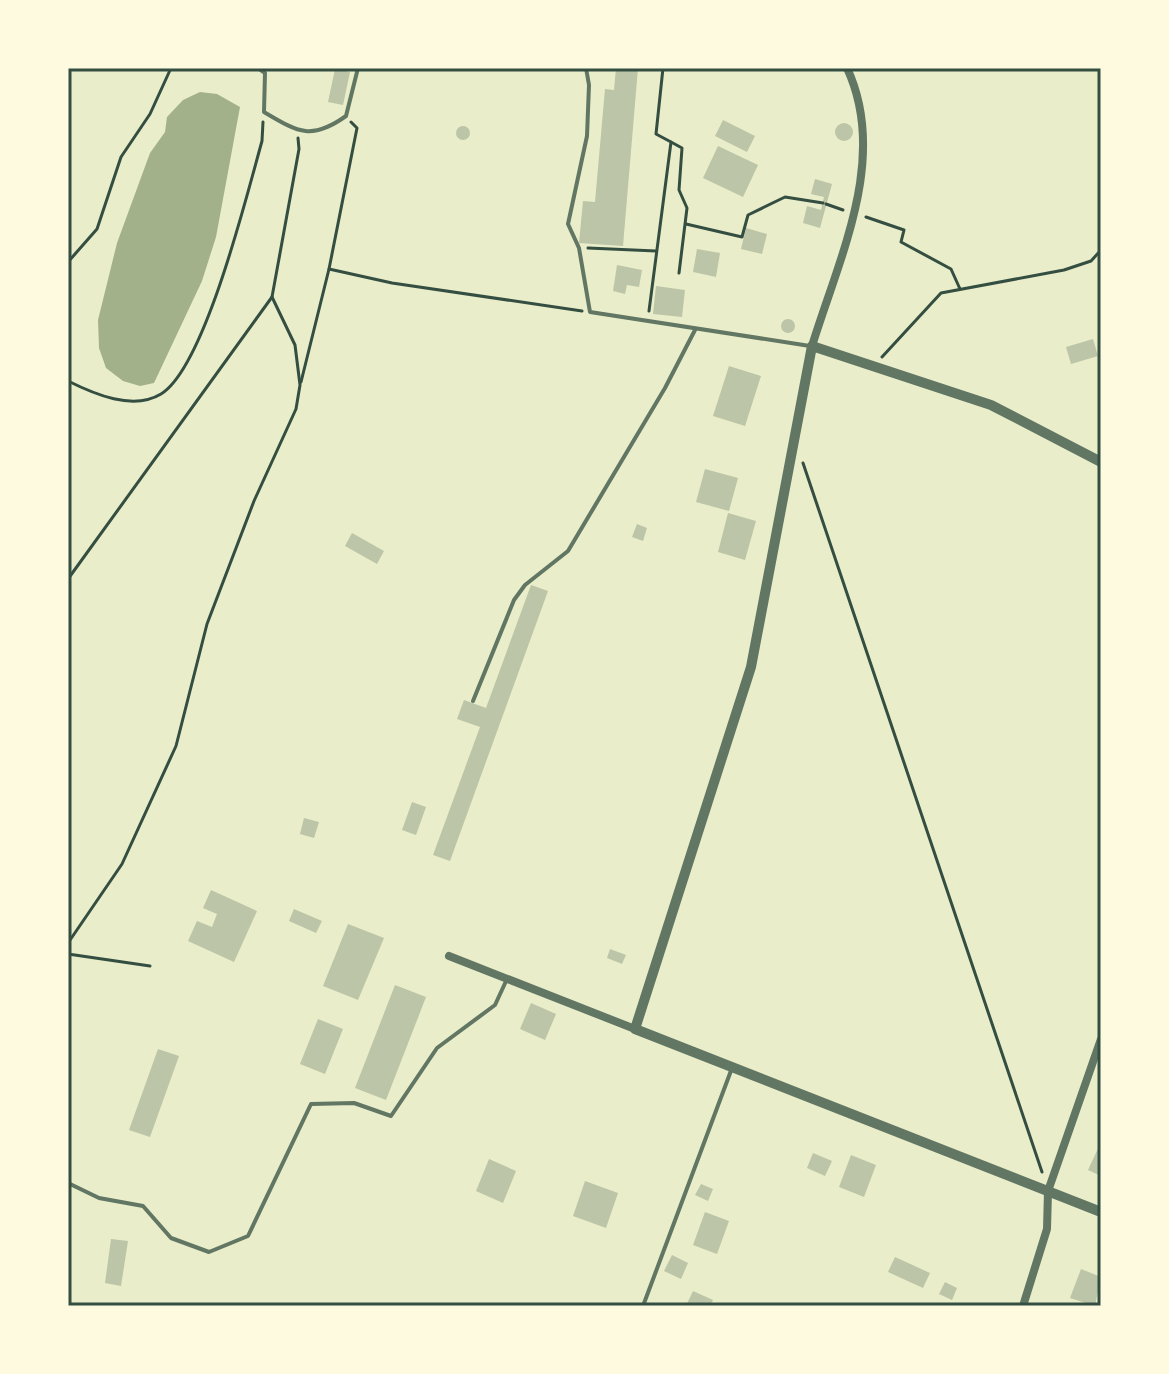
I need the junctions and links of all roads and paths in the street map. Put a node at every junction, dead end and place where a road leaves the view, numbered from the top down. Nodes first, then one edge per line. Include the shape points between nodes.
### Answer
1 (171, 68) edge
2 (258, 68) edge
3 (358, 68) edge
4 (586, 68) edge
5 (663, 68) edge
6 (847, 68) edge
7 (264, 112) junction
8 (346, 116) junction
9 (298, 132) junction
10 (671, 142) junction
11 (823, 203) dead end
12 (876, 221) dead end
13 (686, 224) junction
14 (579, 248) junction
15 (1101, 250) edge
16 (656, 251) junction
17 (68, 262) edge
18 (329, 269) junction
19 (679, 273) dead end
20 (960, 289) junction
21 (272, 297) junction
22 (590, 312) junction
23 (648, 323) junction
24 (695, 330) junction
25 (812, 346) junction
26 (878, 366) junction
27 (68, 381) edge
28 (300, 385) junction
29 (793, 445) junction
30 (1101, 462) edge
31 (68, 579) edge
32 (473, 701) dead end
33 (68, 943) edge
34 (68, 954) edge
35 (449, 956) dead end
36 (150, 966) dead end
37 (507, 979) junction
38 (635, 1029) junction
39 (1101, 1039) edge
40 (732, 1067) junction
41 (68, 1183) edge
42 (1048, 1191) junction
43 (1101, 1212) edge
44 (643, 1306) edge
45 (1023, 1306) edge

1 - 17 path via 150,114 121,157 97,229
2 - 7 lane via 265,73
3 - 8 lane
4 - 14 lane via 587,136 568,224
5 - 10 path via 656,134
6 - 25 street via 865,120 865,147 859,191
7 - 9 lane
7 - 27 path via 262,141 224,277 179,379 142,400 96,395
8 - 9 lane via 326,130
8 - 18 path via 357,128
9 - 21 path
10 - 13 path via 682,148 679,190 687,208
10 - 16 path
11 - 13 path via 785,197 748,215 742,237
12 - 20 path via 904,230 901,242 951,269
13 - 19 path
14 - 16 path
14 - 22 lane
15 - 20 path via 1091,261
16 - 23 path
18 - 22 path
18 - 28 path
20 - 26 path via 941,293 885,351
21 - 28 path via 295,345
21 - 31 path
22 - 23 lane
23 - 24 lane
24 - 25 lane
24 - 32 lane via 568,551 514,600
25 - 26 street
25 - 29 street
26 - 30 street via 991,405
28 - 33 path via 296,409 207,624 176,746 122,864
29 - 38 street via 751,667
29 - 42 path via 810,477
34 - 36 path
35 - 37 street
37 - 38 street
37 - 41 lane via 495,1005 437,1048 391,1116 354,1103 311,1104 248,1236 209,1252 171,1238 143,1206 99,1198
38 - 40 street
39 - 42 street
40 - 42 street
40 - 44 lane
42 - 43 street
42 - 45 street via 1047,1229

